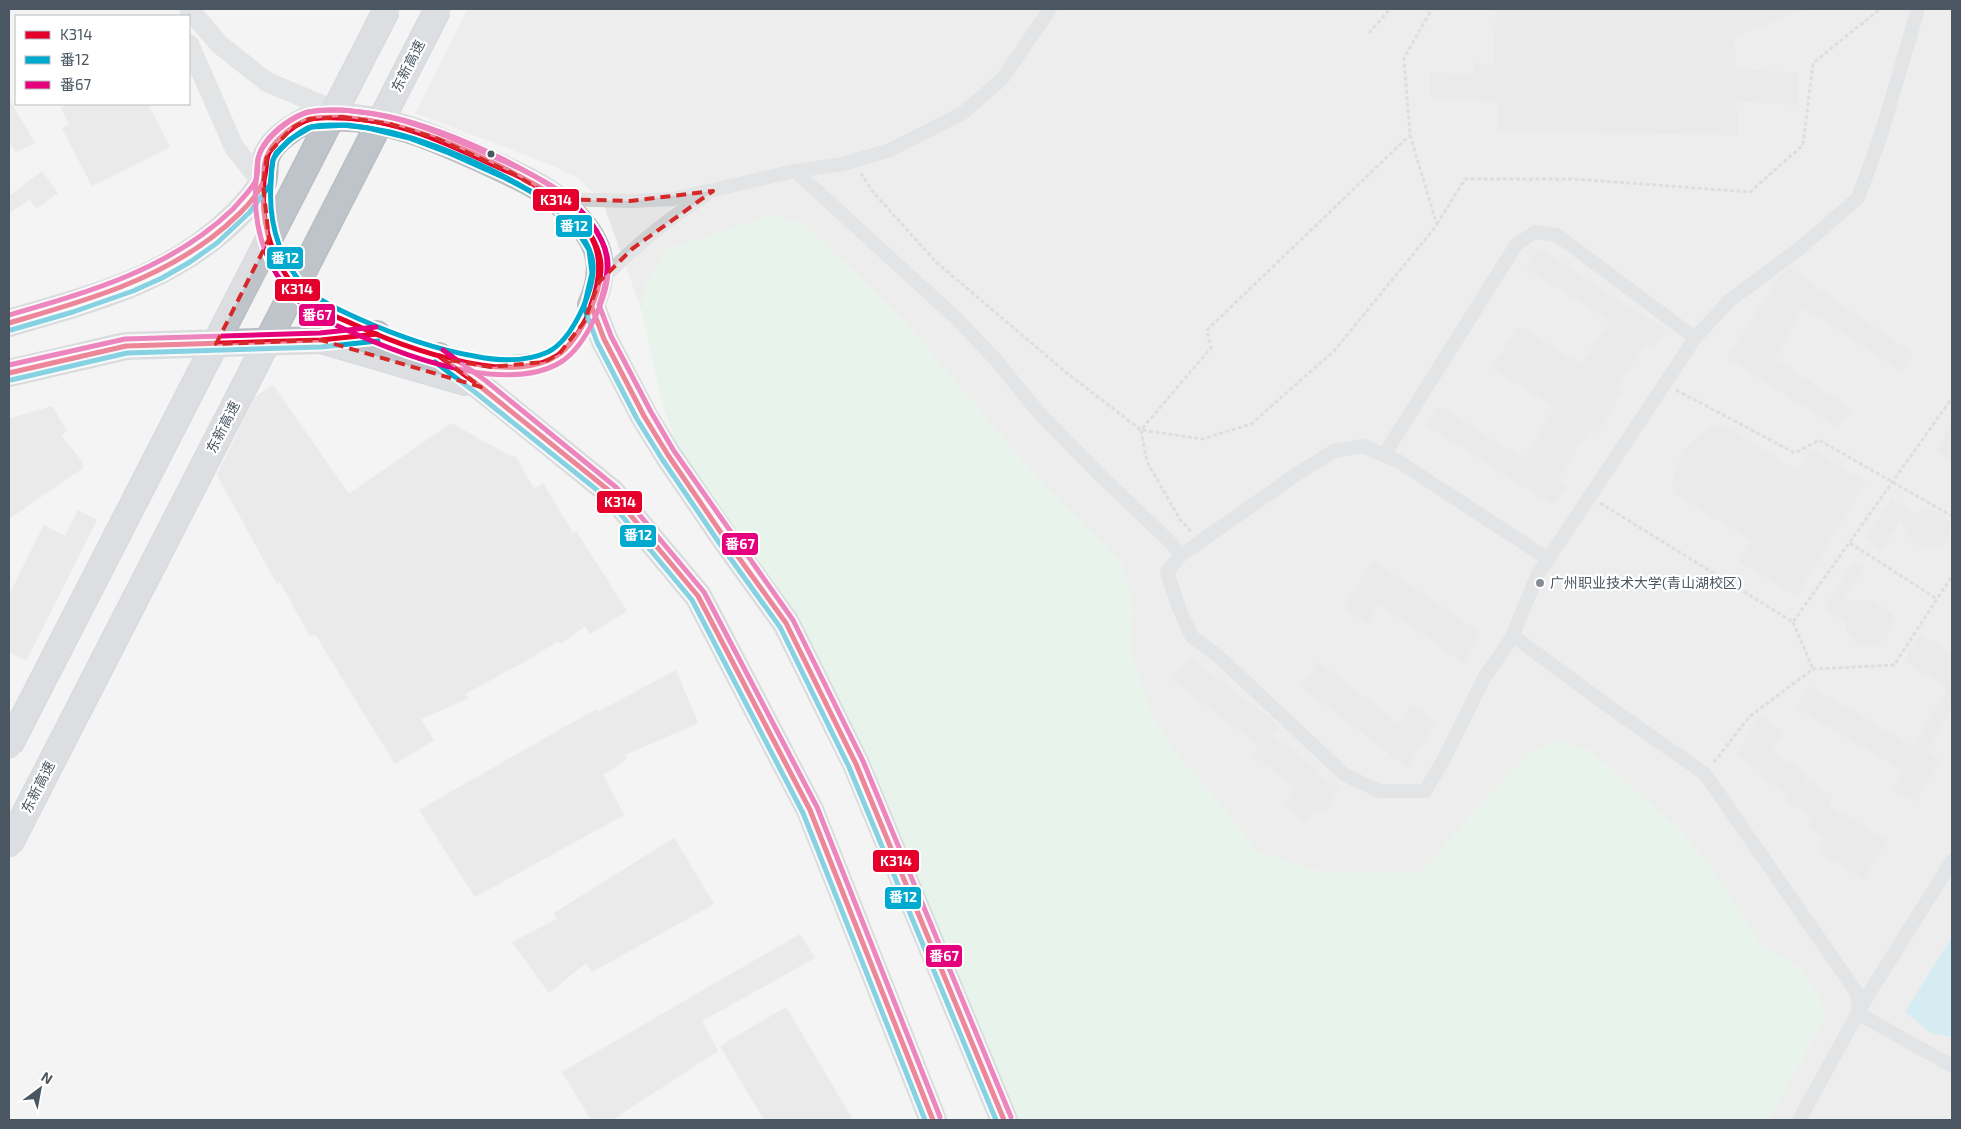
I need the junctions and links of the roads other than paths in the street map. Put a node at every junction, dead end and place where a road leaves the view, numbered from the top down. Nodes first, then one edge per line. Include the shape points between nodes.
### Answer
1 (188, 9) edge
2 (387, 9) edge
3 (438, 9) edge
4 (1050, 9) edge
5 (1918, 9) edge
6 (190, 46) edge
7 (352, 118) junction
8 (795, 171) junction
9 (263, 184) junction
10 (712, 191) junction
11 (556, 199) junction
12 (599, 282) junction
13 (591, 305) junction
14 (9, 323) edge
15 (377, 334) junction
16 (1695, 338) junction
17 (321, 340) junction
18 (439, 356) junction
19 (9, 373) edge
20 (481, 387) junction
21 (1384, 455) junction
22 (1181, 555) junction
23 (1548, 559) junction
24 (1511, 640) junction
25 (9, 746) edge
26 (9, 844) edge
27 (1952, 861) edge
28 (1859, 1014) junction
29 (1952, 1066) edge
30 (933, 1120) edge
31 (1004, 1120) edge
32 (1799, 1120) edge

1 - 7 street via 220,45 267,82
2 - 25 highway, bridge
3 - 26 highway, 东新高速, bridge
4 - 8 street via 1002,79 963,113 890,150
5 - 16 street via 1880,138 1858,198 1799,249 1730,300
6 - 9 street via 234,147
7 - 9 highway via 309,119 292,128 267,155
7 - 11 highway via 390,124 436,138 512,173
8 - 10 street
8 - 22 street via 957,319 1040,414
9 - 14 highway via 237,215 202,245 157,274 109,293
9 - 15 street via 264,219 273,253 289,280 307,299 328,313
10 - 11 street via 674,199
10 - 12 street via 632,249
11 - 12 highway via 581,221 594,243 601,264
12 - 13 highway
13 - 18 street via 569,343 559,354 544,362 490,367
13 - 31 highway via 644,416 726,540 786,622 856,764
15 - 17 highway
15 - 18 street
16 - 21 street via 1557,235 1535,232 1516,245
16 - 23 street
17 - 19 highway via 126,346
17 - 20 highway
18 - 20 highway
20 - 30 highway via 612,493 698,596 810,810
21 - 22 street via 1363,446 1334,451
21 - 23 street via 1398,460
22 - 24 street via 1167,572 1192,637 1225,662 1345,775 1379,791 1425,791 1484,678
23 - 24 street via 1537,576
24 - 28 street via 1516,638 1705,774 1857,993
27 - 28 street
28 - 29 street
28 - 32 street

